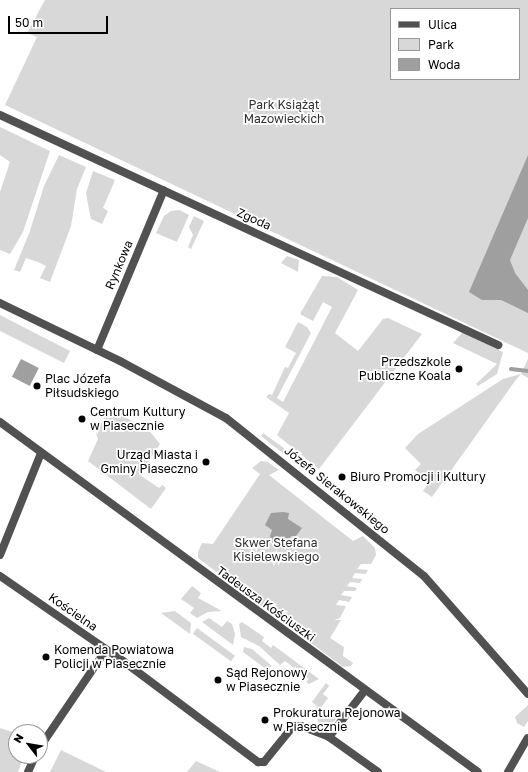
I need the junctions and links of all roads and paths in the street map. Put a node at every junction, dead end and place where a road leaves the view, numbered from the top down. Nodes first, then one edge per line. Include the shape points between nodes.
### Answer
1 (0, 115) edge
2 (164, 190) junction
3 (0, 303) edge
4 (498, 345) dead end
5 (97, 350) junction
6 (0, 422) edge
7 (41, 453) junction
8 (0, 555) edge
9 (0, 576) edge
10 (106, 650) junction
11 (365, 690) junction
12 (528, 694) edge
13 (48, 735) edge
14 (329, 737) junction
15 (528, 738) edge
16 (378, 772) edge
17 (478, 772) edge
18 (508, 772) edge

1 - 2 street, Zgoda
2 - 4 street, Zgoda
2 - 5 street, Rynkowa
3 - 5 street
5 - 12 street, Józefa Sierakowskiego via 199,402 258,442 424,576
6 - 7 street, Tadeusza Kościuszki
7 - 8 street
7 - 11 street, Tadeusza Kościuszki
9 - 10 street, Kościelna
10 - 13 street
10 - 14 street, Kościelna via 258,762 264,762 295,726
11 - 14 street
11 - 17 street, Tadeusza Kościuszki
14 - 16 street
15 - 18 street

